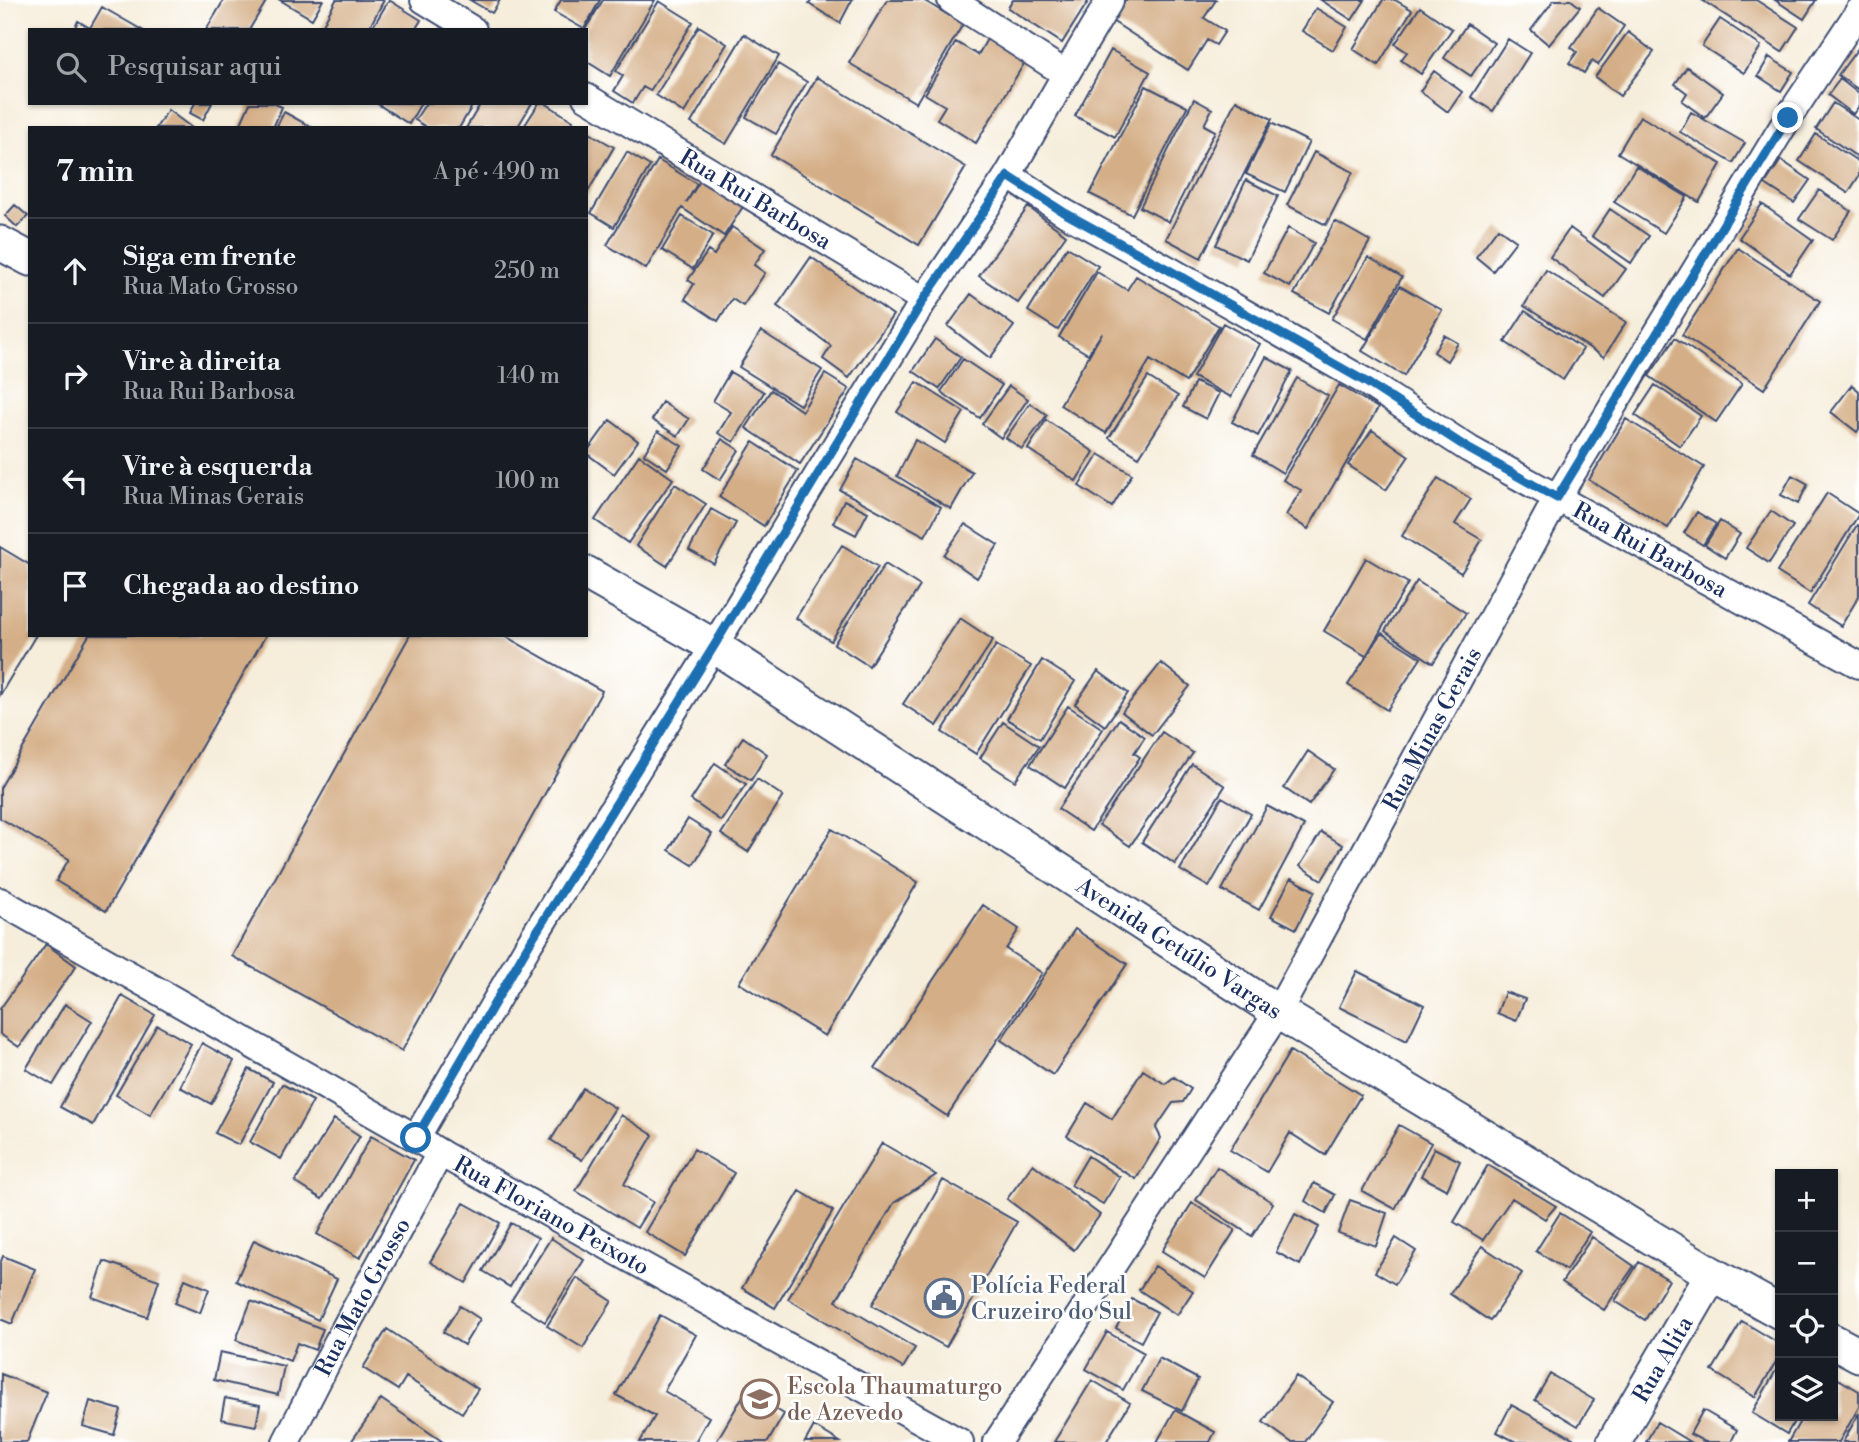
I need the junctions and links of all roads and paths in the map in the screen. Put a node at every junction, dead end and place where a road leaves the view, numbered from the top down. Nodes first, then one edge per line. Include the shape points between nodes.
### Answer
1 (424, 0) edge
2 (951, 0) edge
3 (1110, 0) edge
4 (1859, 11) edge
5 (470, 28) edge
6 (1066, 74) junction
7 (588, 98) edge
8 (1008, 176) junction
9 (0, 243) edge
10 (28, 259) edge
11 (924, 299) junction
12 (1557, 498) junction
13 (588, 574) edge
14 (714, 646) junction
15 (1859, 666) edge
16 (0, 901) edge
17 (1278, 1012) junction
18 (416, 1138) junction
19 (440, 1153) junction
20 (1712, 1274) junction
21 (1775, 1309) edge
22 (1838, 1344) edge
23 (1859, 1355) edge
24 (286, 1442) edge
25 (960, 1442) edge
26 (997, 1442) edge
27 (1614, 1442) edge

1 - 5 street
2 - 6 street
3 - 6 street
4 - 12 street, Rua Minas Gerais via 1788,118
6 - 8 street
7 - 11 street, Rua Rui Barbosa
8 - 11 street
8 - 12 street, Rua Rui Barbosa
9 - 10 street
11 - 14 street
12 - 15 street, Rua Rui Barbosa
12 - 17 street, Rua Minas Gerais
13 - 14 street, Avenida Getúlio Vargas
14 - 17 street, Avenida Getúlio Vargas
14 - 18 street via 529,944
16 - 18 street, Rua Floriano Peixoto
17 - 20 street, Avenida Getúlio Vargas
17 - 26 street, Rua Minas Gerais
18 - 19 street, Rua Floriano Peixoto
19 - 24 street, Rua Mato Grosso
19 - 25 street, Rua Floriano Peixoto
20 - 21 street, Avenida Getúlio Vargas
20 - 27 street, Rua Alita
22 - 23 street

